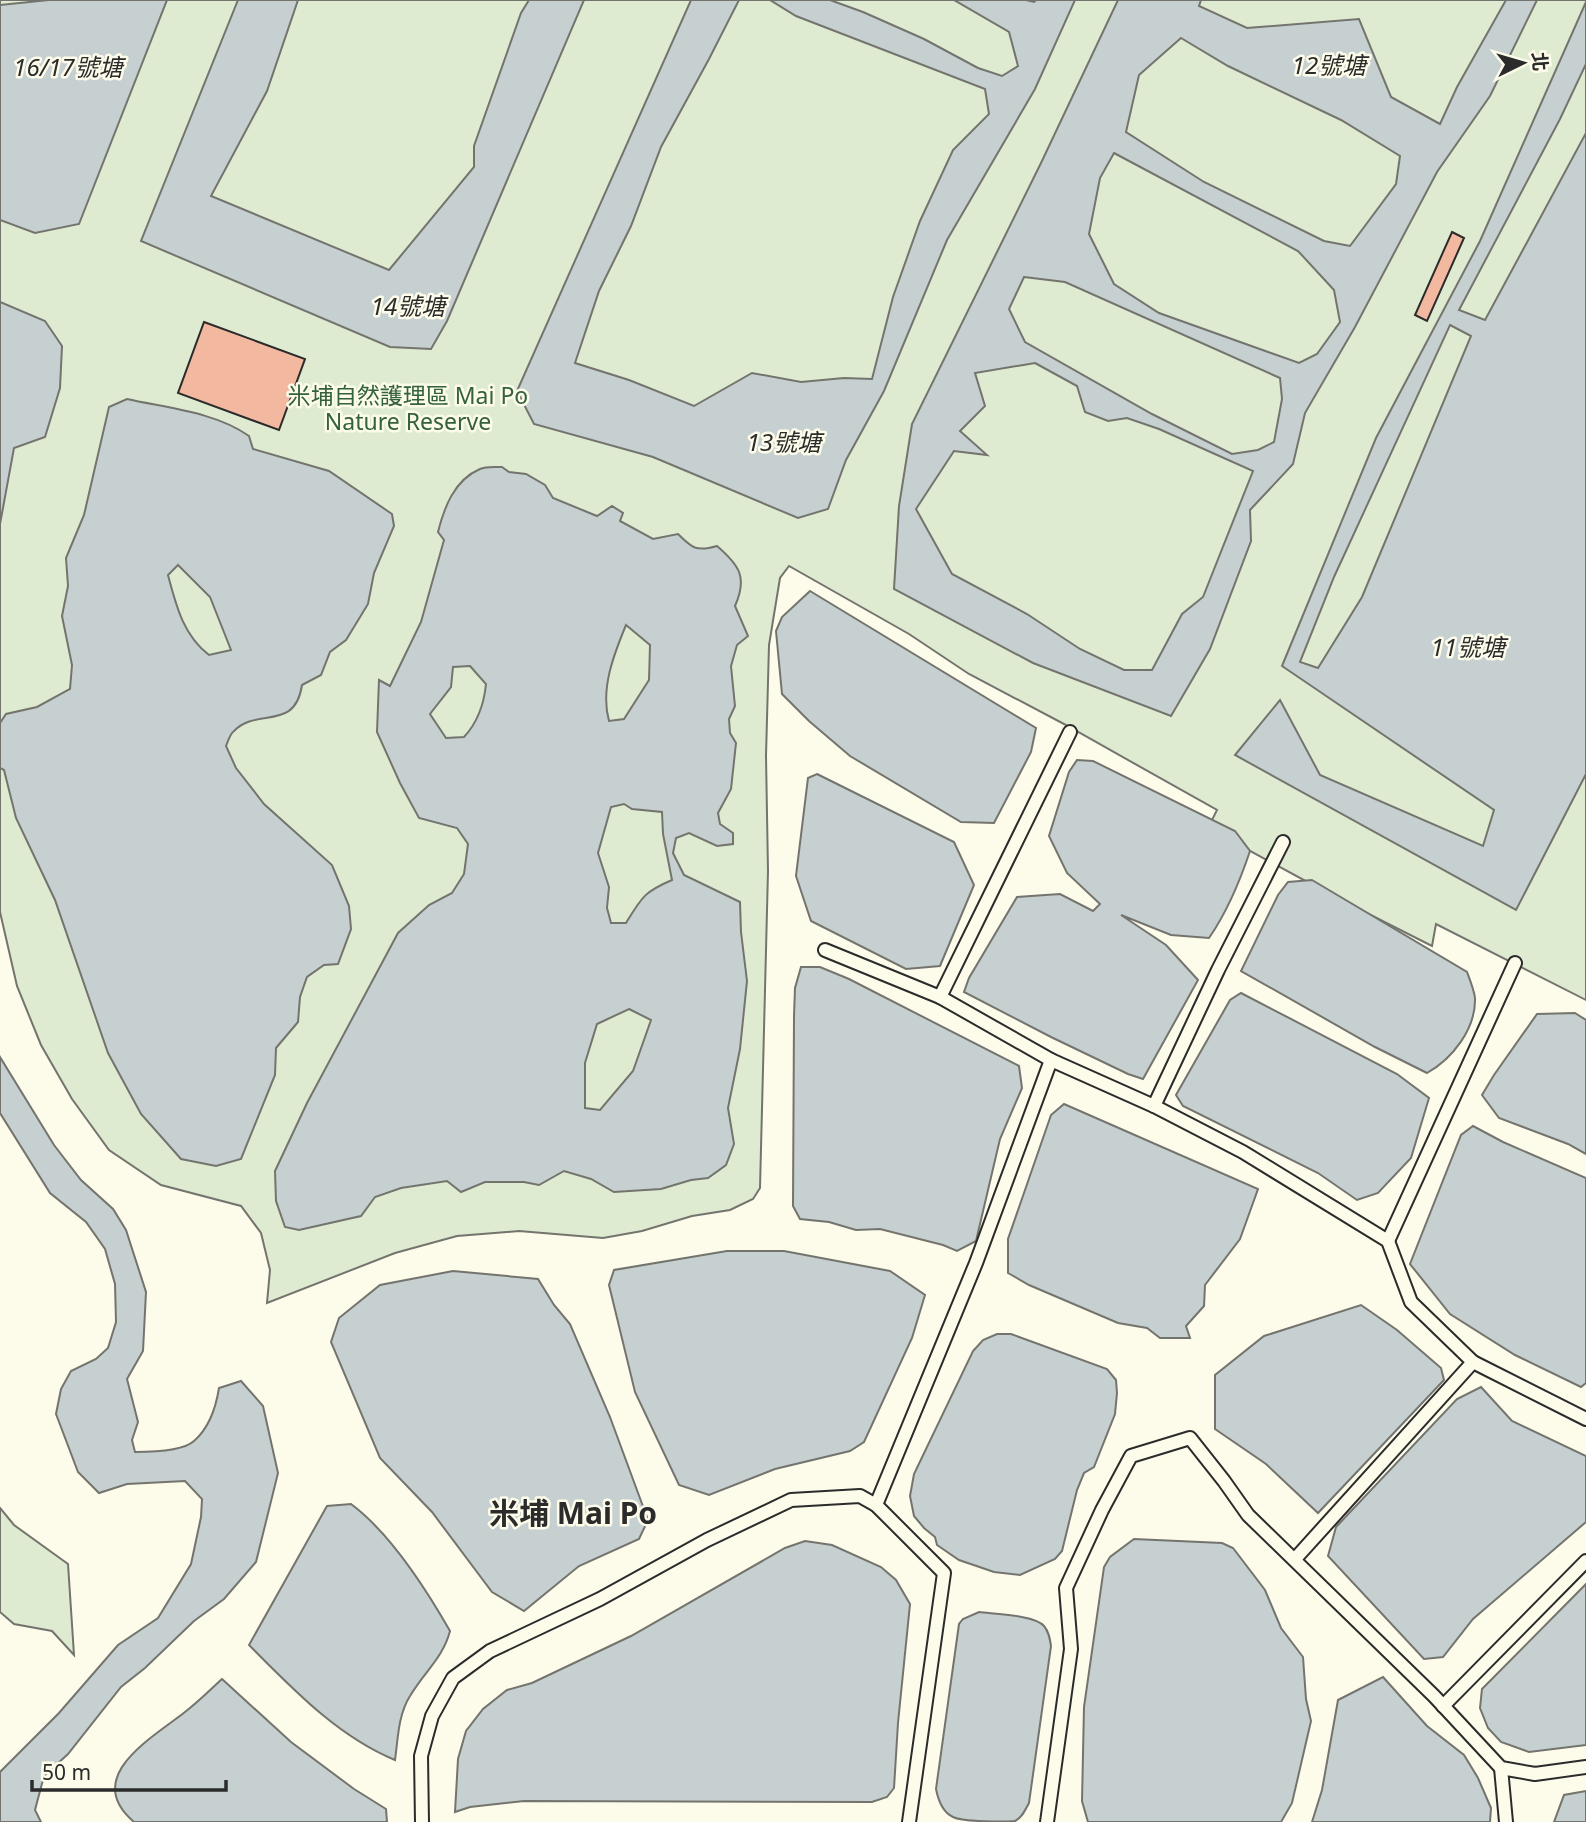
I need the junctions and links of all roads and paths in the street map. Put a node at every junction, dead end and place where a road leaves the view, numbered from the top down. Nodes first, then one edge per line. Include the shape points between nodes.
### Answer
1 (1070, 732) dead end
2 (1283, 842) dead end
3 (825, 950) dead end
4 (1515, 963) dead end
5 (940, 997) junction
6 (1051, 1060) junction
7 (1154, 1106) junction
8 (1388, 1241) junction
9 (1473, 1362) junction
10 (1586, 1419) edge
11 (876, 1505) junction
12 (1295, 1559) junction
13 (1586, 1561) edge
14 (1443, 1706) junction
15 (1501, 1768) junction
16 (1586, 1768) edge
17 (422, 1822) edge
18 (909, 1822) edge
19 (1047, 1822) edge
20 (1506, 1822) edge

1 - 5 lane
2 - 7 lane
3 - 5 lane
4 - 8 lane
5 - 6 lane
6 - 7 lane
6 - 11 lane via 976,1263
7 - 8 lane via 1243,1152
8 - 9 lane via 1411,1302
9 - 10 lane
9 - 12 lane
11 - 17 lane via 860,1496 791,1500 490,1651 453,1678 432,1716 421,1756
11 - 18 lane via 944,1573
12 - 14 lane
12 - 19 lane via 1248,1516 1190,1438 1131,1456 1066,1588 1070,1649
13 - 14 lane
14 - 15 lane
15 - 16 lane via 1535,1774
15 - 20 lane

